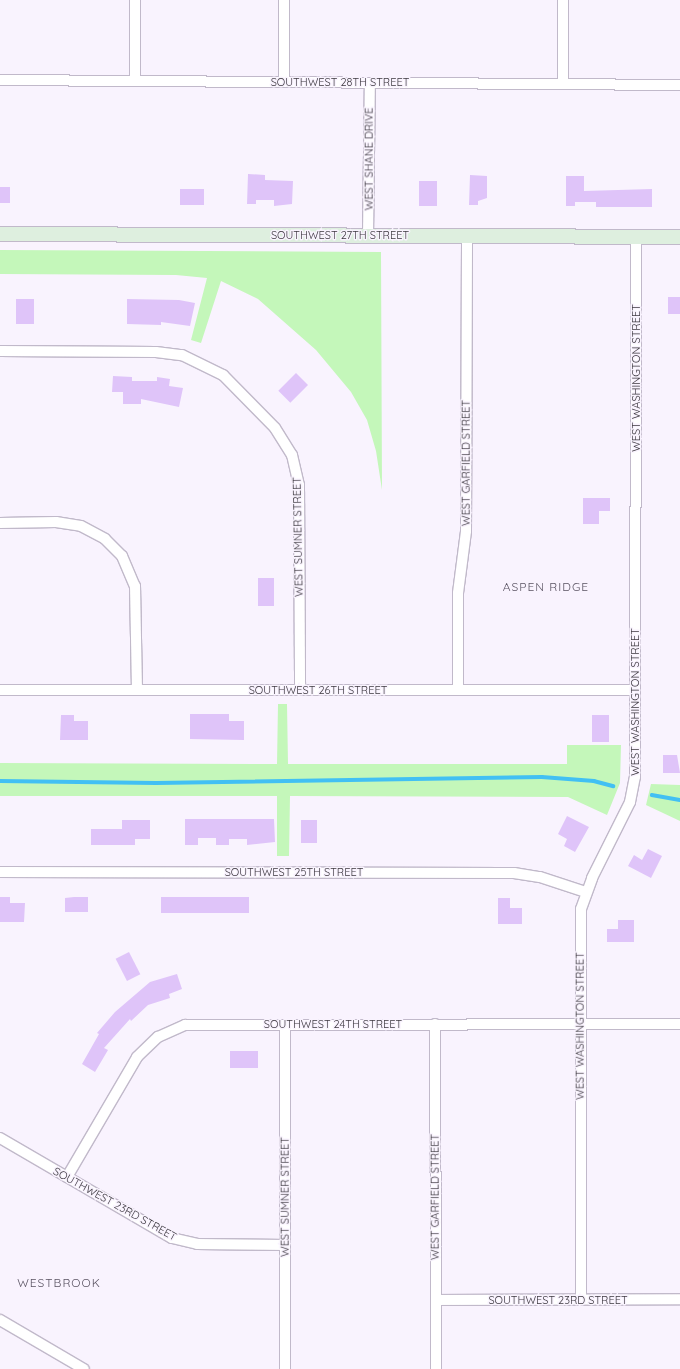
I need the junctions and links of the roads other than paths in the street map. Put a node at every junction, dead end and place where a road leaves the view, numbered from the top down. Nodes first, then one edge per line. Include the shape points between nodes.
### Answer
1 (135, 0) edge
2 (284, 0) edge
3 (563, 0) edge
4 (0, 80) edge
5 (135, 81) junction
6 (284, 82) junction
7 (370, 83) junction
8 (564, 83) junction
9 (680, 85) edge
10 (0, 234) edge
11 (368, 236) junction
12 (467, 236) junction
13 (636, 237) junction
14 (680, 237) edge
15 (0, 351) edge
16 (0, 523) edge
17 (0, 690) edge
18 (137, 690) junction
19 (300, 690) junction
20 (458, 690) junction
21 (636, 690) junction
22 (0, 872) edge
23 (586, 892) junction
24 (435, 1024) junction
25 (580, 1024) junction
26 (680, 1024) edge
27 (285, 1025) junction
28 (0, 1138) edge
29 (67, 1177) junction
30 (285, 1245) junction
31 (680, 1299) edge
32 (436, 1300) junction
33 (580, 1300) junction
34 (0, 1320) edge
35 (84, 1369) edge
36 (286, 1369) edge
37 (436, 1369) edge

1 - 5 street
2 - 6 street
3 - 8 street
4 - 5 street, SOUTHWEST 28TH STREET
5 - 6 street, SOUTHWEST 28TH STREET
6 - 7 street, SOUTHWEST 28TH STREET
7 - 8 street, SOUTHWEST 28TH STREET
7 - 11 street, WEST SHANE DRIVE
8 - 9 street, SOUTHWEST 28TH STREET
10 - 11 street, SOUTHWEST 27TH STREET
11 - 12 street, SOUTHWEST 27TH STREET
12 - 13 street, SOUTHWEST 27TH STREET
12 - 20 street, WEST GARFIELD STREET via 466,531 458,593
13 - 14 street, SOUTHWEST 27TH STREET
13 - 21 street, WEST WASHINGTON STREET
15 - 19 street, WEST SUMNER STREET via 156,352 182,355 204,363 223,375 275,428 292,455 299,485
16 - 18 street via 56,522 81,526 105,539 122,556 136,586
17 - 18 street, SOUTHWEST 26TH STREET
18 - 19 street, SOUTHWEST 26TH STREET
19 - 20 street, SOUTHWEST 26TH STREET
20 - 21 street, SOUTHWEST 26TH STREET
21 - 23 street, WEST WASHINGTON STREET via 633,790
22 - 23 street, SOUTHWEST 25TH STREET via 514,873 540,877
23 - 25 street, WEST WASHINGTON STREET via 580,927
24 - 25 street, SOUTHWEST 24TH STREET
24 - 27 street, SOUTHWEST 24TH STREET
24 - 32 street, WEST GARFIELD STREET
25 - 26 street, SOUTHWEST 24TH STREET
25 - 33 street, WEST WASHINGTON STREET
27 - 29 street, SOUTHWEST 24TH STREET via 199,1023 171,1030 158,1037 137,1057
27 - 30 street, WEST SUMNER STREET
28 - 29 street, SOUTHWEST 23RD STREET
29 - 30 street, SOUTHWEST 23RD STREET via 159,1231 186,1243
30 - 36 street, WEST SUMNER STREET
31 - 33 street, SOUTHWEST 23RD STREET
32 - 33 street, SOUTHWEST 23RD STREET
32 - 37 street, WEST GARFIELD STREET
34 - 35 street

